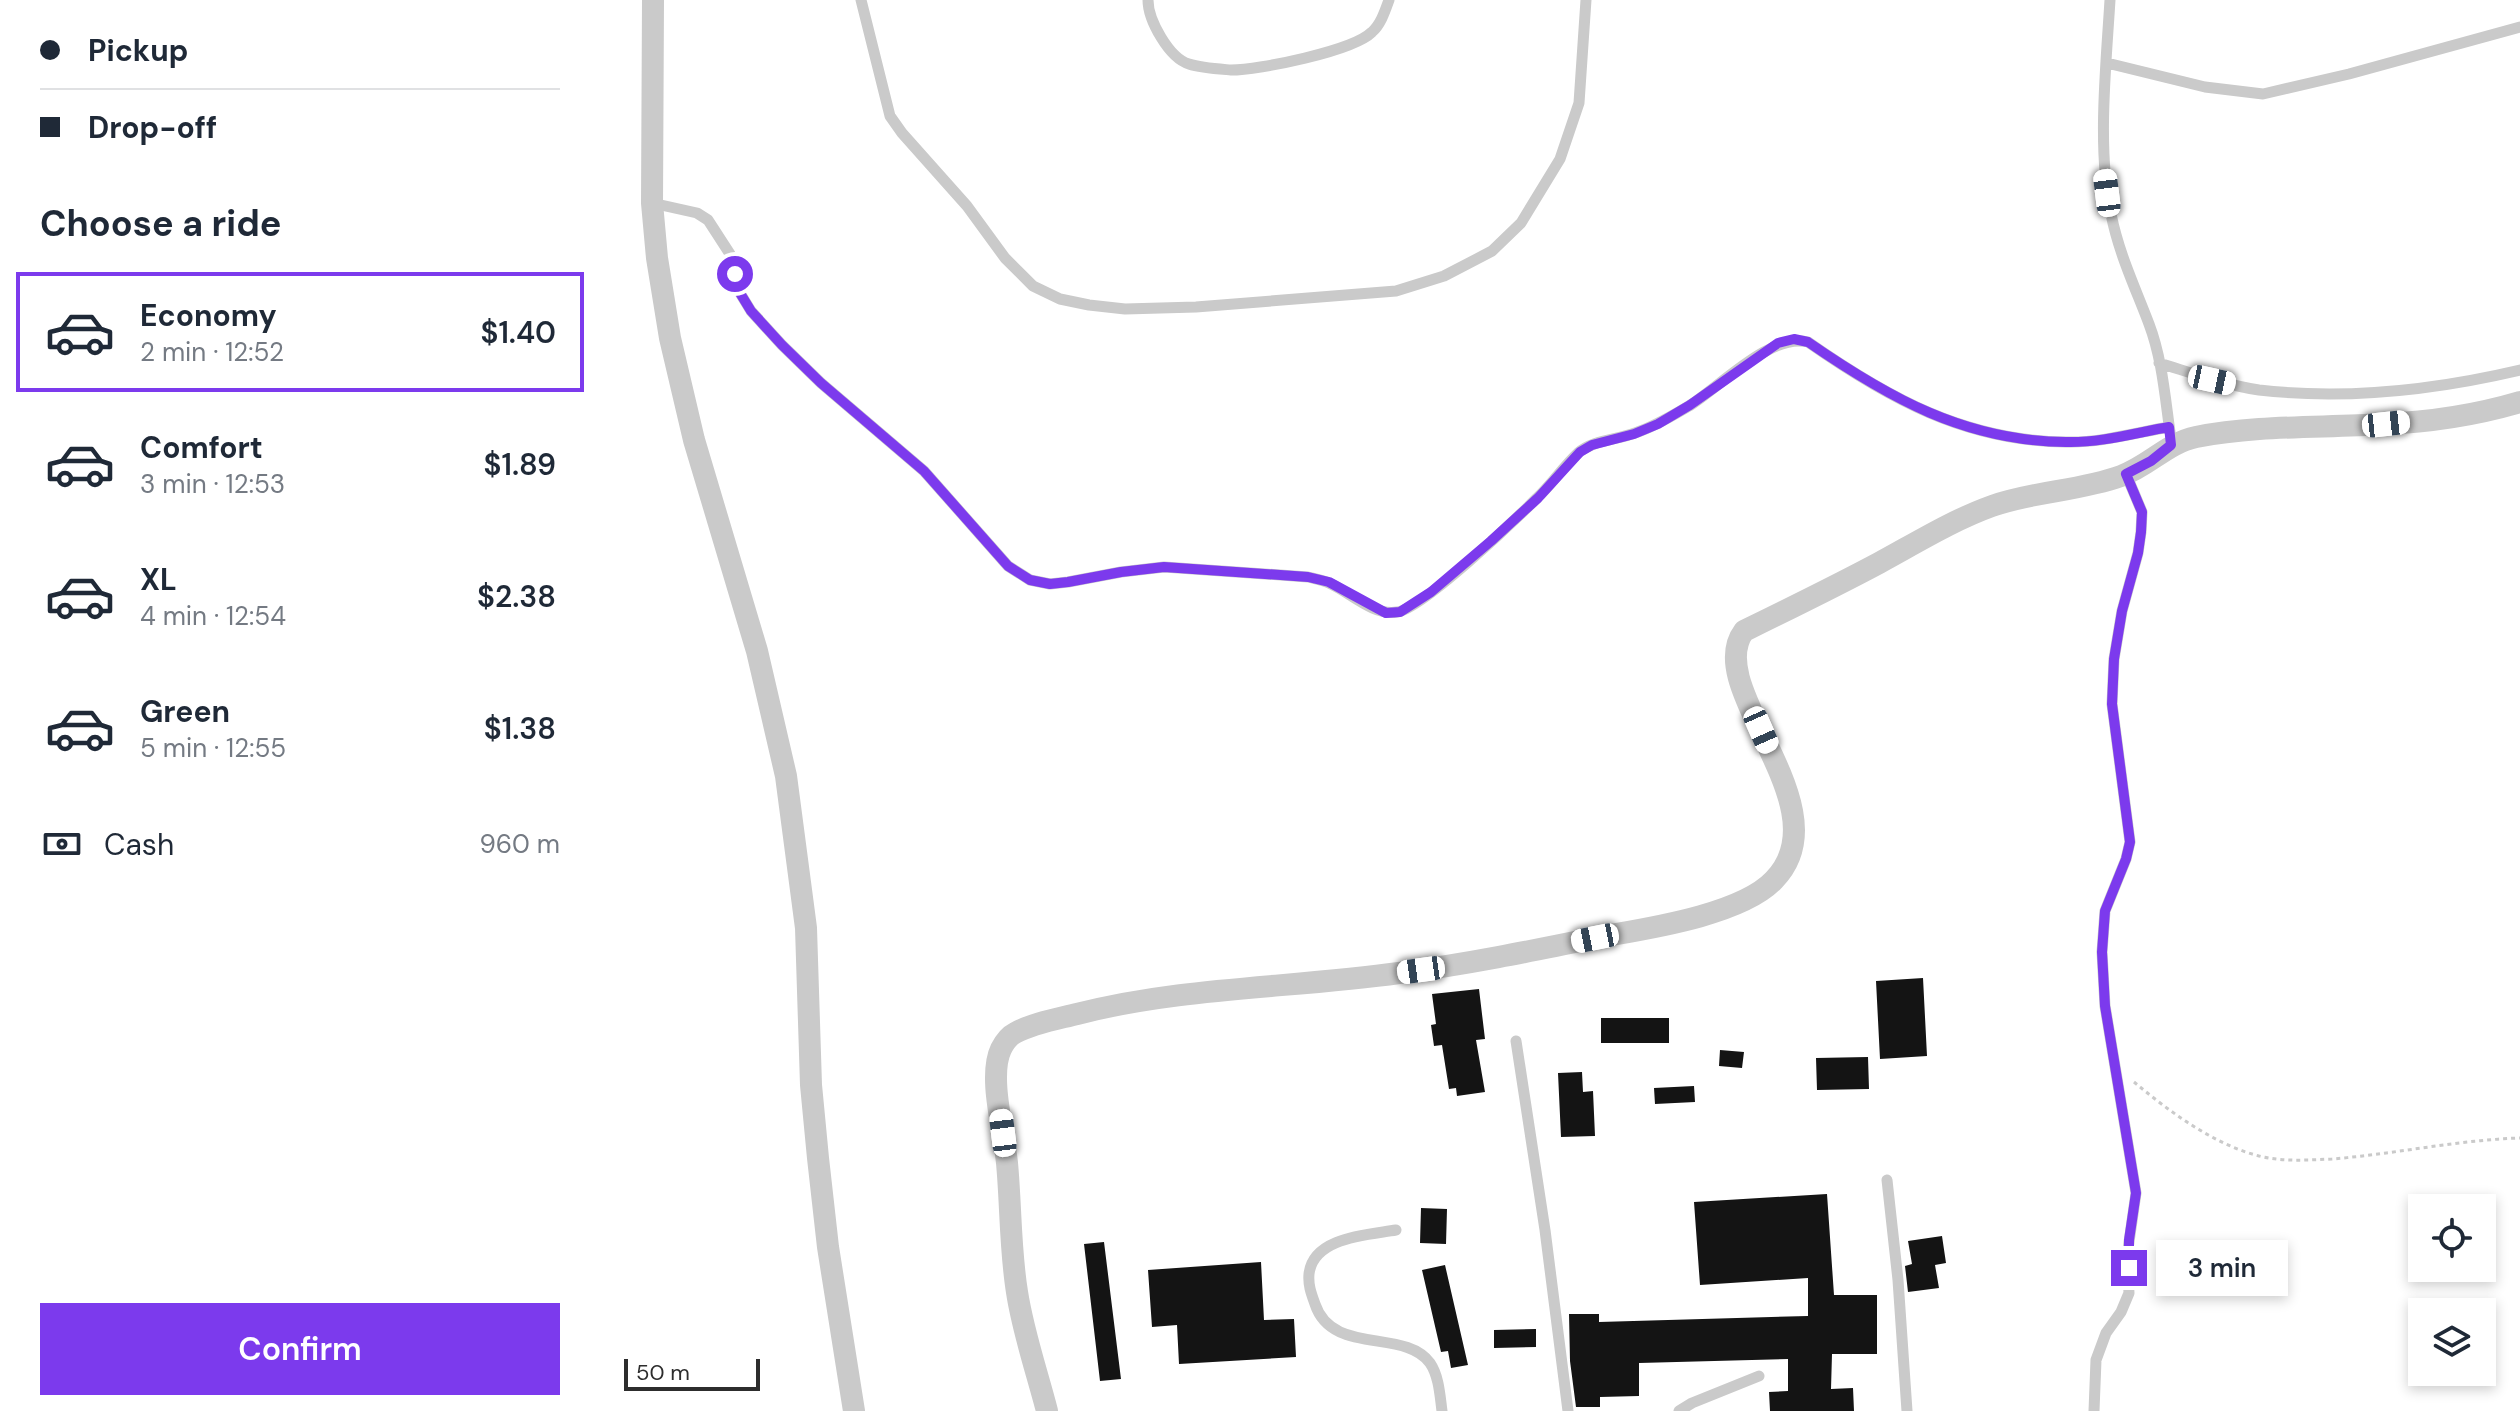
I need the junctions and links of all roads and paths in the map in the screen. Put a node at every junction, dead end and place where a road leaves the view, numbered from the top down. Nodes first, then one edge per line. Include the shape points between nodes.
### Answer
1 (653, 0) edge
2 (861, 0) edge
3 (1148, 0) edge
4 (1389, 0) edge
5 (1586, 0) edge
6 (2110, 0) edge
7 (2520, 27) edge
8 (2107, 63) junction
9 (652, 203) junction
10 (2159, 363) junction
11 (2520, 370) edge
12 (2520, 402) edge
13 (2170, 436) junction
14 (2126, 474) junction
15 (1516, 1041) dead end
16 (2115, 1067) junction
17 (2520, 1138) edge
18 (1887, 1180) dead end
19 (1396, 1230) dead end
20 (1759, 1376) dead end
21 (854, 1411) edge
22 (1047, 1411) edge
23 (1442, 1411) edge
24 (1568, 1411) edge
25 (1679, 1411) edge
26 (1907, 1411) edge
27 (2094, 1411) edge

1 - 9 street
2 - 5 lane via 890,116 1005,258 1033,286 1060,299 1125,309 1396,291 1444,276 1492,251 1521,223 1560,159 1579,103
3 - 4 lane via 1167,48 1177,58 1233,70 1297,60 1359,42 1372,32
6 - 8 lane
7 - 8 lane via 2263,94 2205,87
8 - 10 lane via 2105,164 2110,210 2119,252 2150,326
9 - 13 lane via 708,220 730,254 740,293 782,345 924,471 1008,566 1030,580 1050,584 1164,567 1308,577 1329,582 1386,613 1400,612 1491,541 1580,452 1658,424 1778,343 1794,339 1808,342 1930,415 1971,429 2068,442
9 - 21 street via 670,338 786,776 806,928 818,1158
10 - 11 lane via 2212,380 2311,394 2433,387
10 - 13 lane
12 - 13 street via 2386,424
13 - 14 street via 2151,461
14 - 16 lane via 2142,512 2114,659 2112,704 2130,842 2105,911 2102,952
14 - 22 street via 1992,506 1744,631 1736,649 1739,679 1784,782 1793,844 1771,884 1739,902 1678,923 1471,963 1103,1007 1012,1034 996,1064 1013,1266
15 - 24 lane
16 - 17 path via 2182,1117 2260,1156 2318,1160
16 - 27 lane via 2136,1193 2127,1256 2129,1293 2096,1360
18 - 26 lane
19 - 23 lane via 1323,1249 1310,1265 1309,1285 1318,1313 1337,1331 1417,1352 1430,1364
20 - 25 lane

